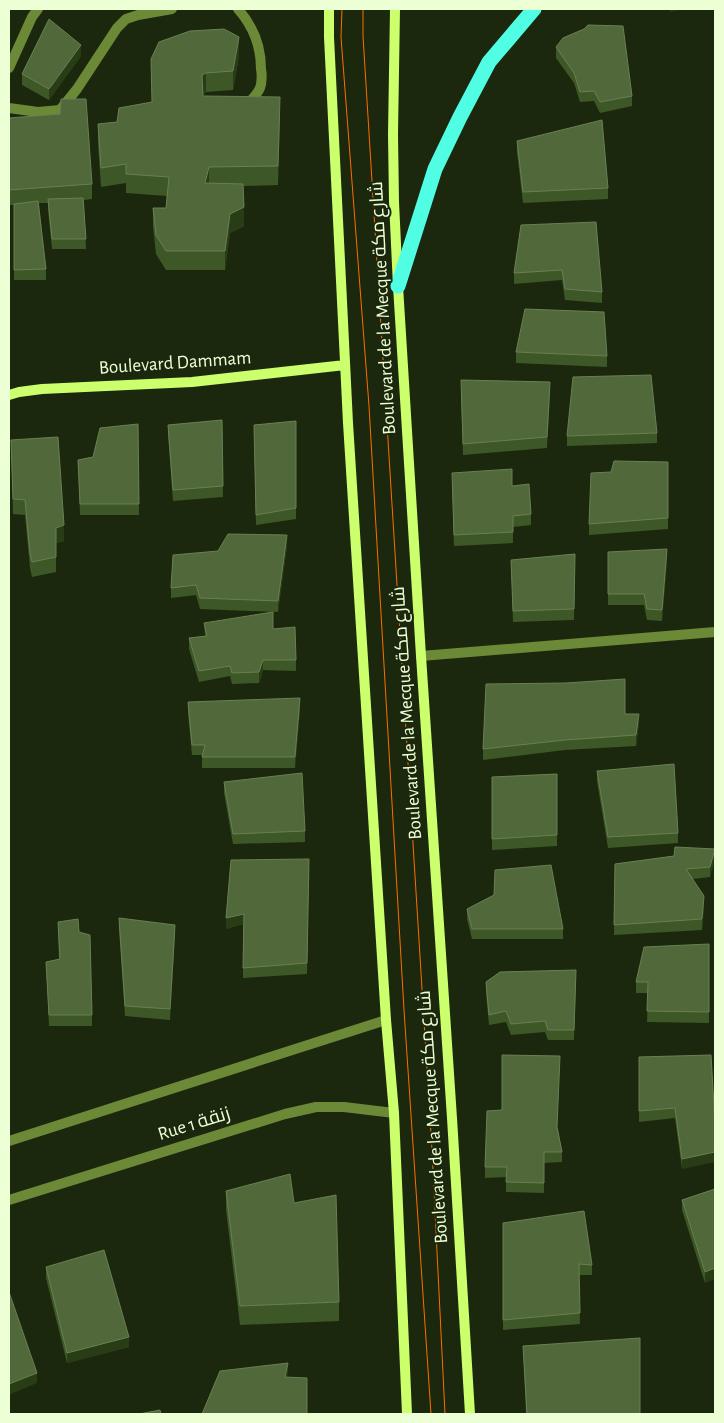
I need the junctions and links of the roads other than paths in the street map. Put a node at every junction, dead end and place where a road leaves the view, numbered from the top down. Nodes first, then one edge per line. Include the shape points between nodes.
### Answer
1 (38, 9) edge
2 (172, 9) edge
3 (238, 9) edge
4 (329, 9) edge
5 (394, 9) edge
6 (534, 9) edge
7 (9, 68) edge
8 (9, 108) edge
9 (244, 110) edge
10 (398, 286) junction
11 (345, 365) junction
12 (9, 395) edge
13 (715, 632) edge
14 (421, 656) junction
15 (386, 1020) junction
16 (394, 1113) junction
17 (9, 1141) edge
18 (9, 1200) edge
19 (408, 1414) edge
20 (470, 1414) edge

1 - 7 street
2 - 8 street via 126,18 60,110 38,112
3 - 9 street via 254,34 261,55 260,88
4 - 11 main road, Boulevard de la Mecque شارع مكة
5 - 10 main road, Boulevard de la Mecque شارع مكة via 393,144
6 - 10 highway via 488,62 460,117 435,169
10 - 14 main road, Boulevard de la Mecque شارع مكة
11 - 12 main road, Boulevard Dammam via 192,382 42,388
11 - 15 main road, Boulevard de la Mecque شارع مكة
13 - 14 street
14 - 20 main road, Boulevard de la Mecque شارع مكة
15 - 16 main road, Boulevard de la Mecque شارع مكة
15 - 17 street
16 - 18 street, Rue 1 زنقة via 316,1106
16 - 19 main road, Boulevard de la Mecque شارع مكة

